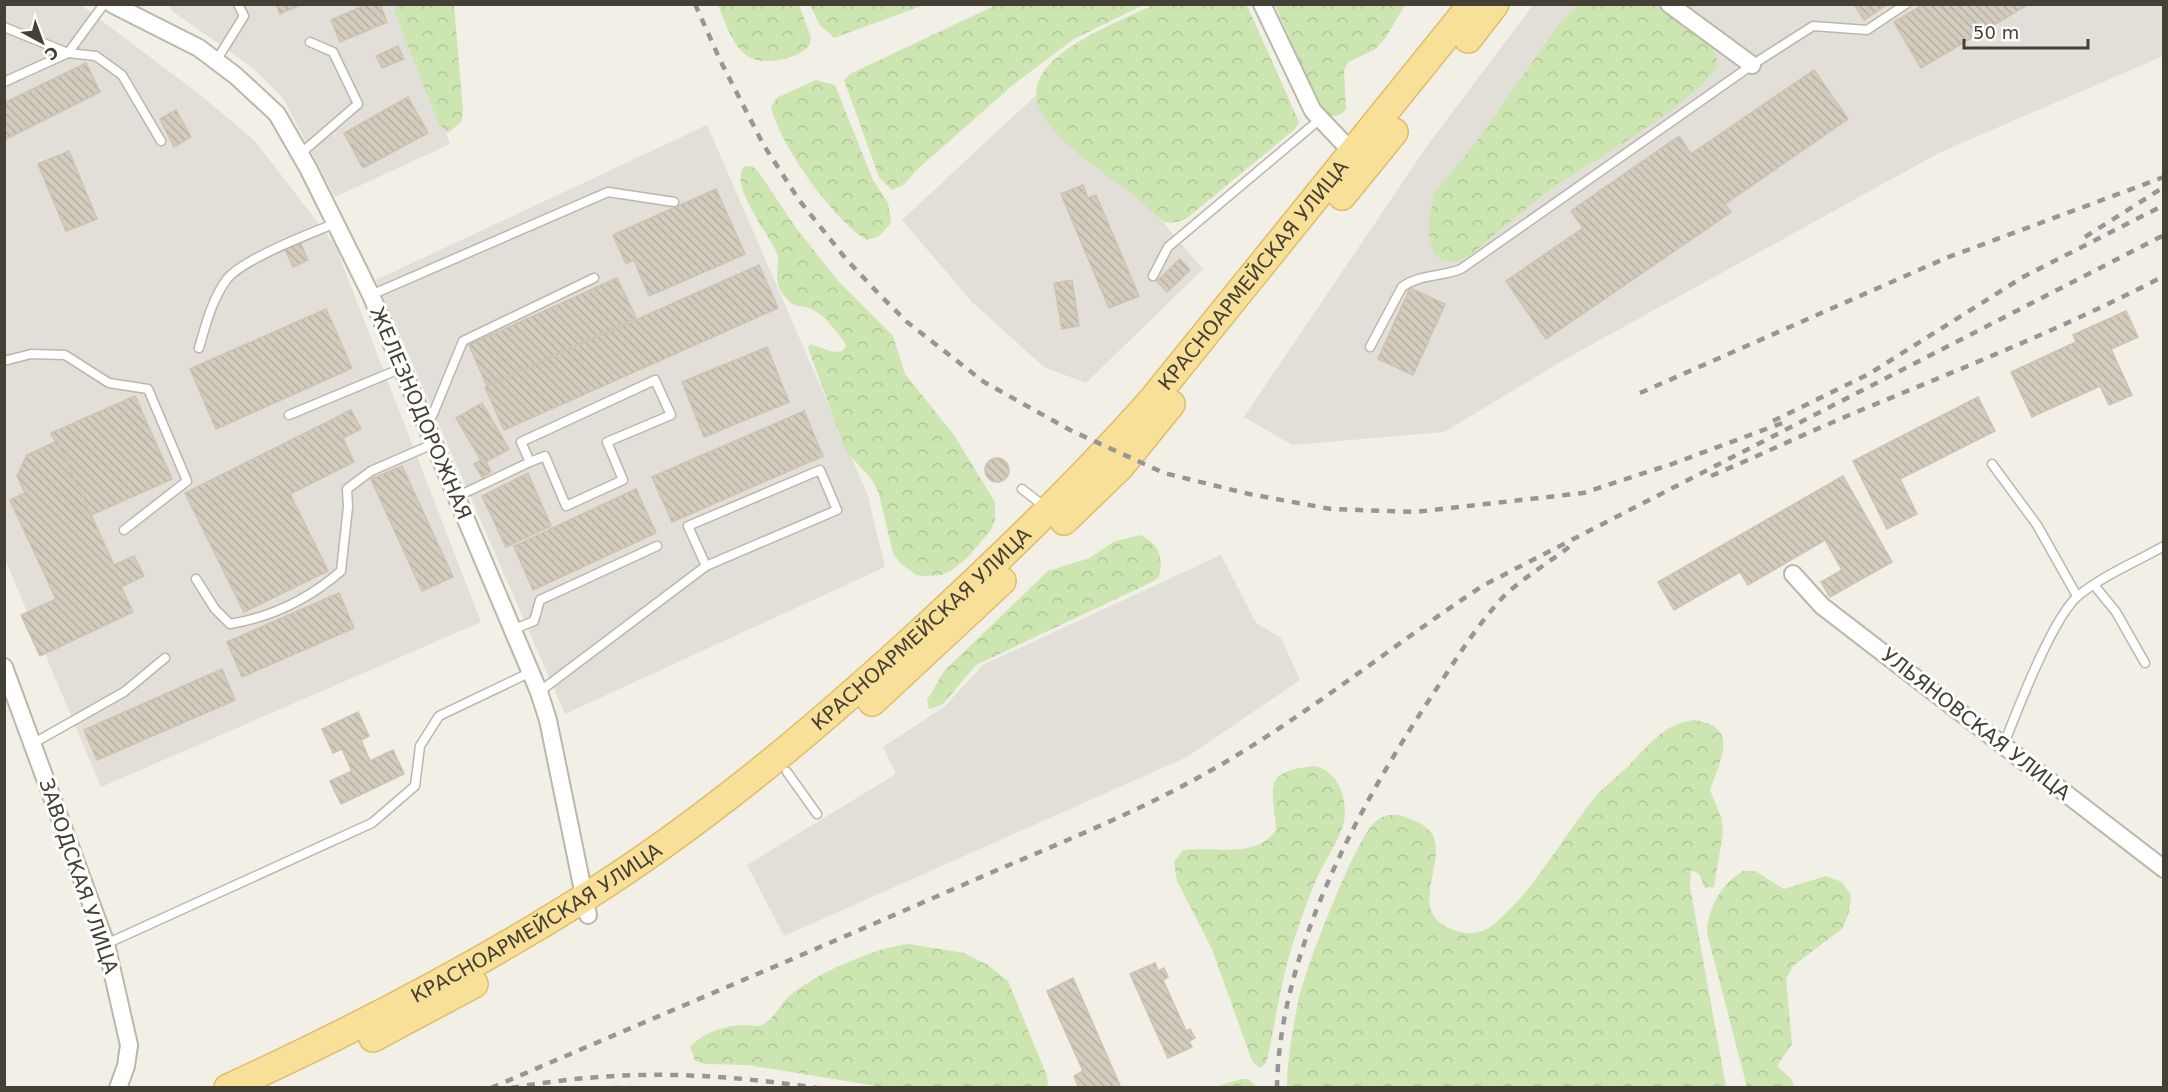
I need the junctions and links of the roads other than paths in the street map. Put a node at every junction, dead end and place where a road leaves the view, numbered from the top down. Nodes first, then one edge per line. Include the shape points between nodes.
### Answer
1 (104, 4) edge
2 (112, 4) edge
3 (147, 4) edge
4 (238, 4) edge
5 (1262, 4) edge
6 (1472, 4) edge
7 (1495, 4) edge
8 (1669, 4) edge
9 (1906, 4) edge
10 (154, 26) junction
11 (4, 27) edge
12 (310, 42) dead end
13 (68, 53) junction
14 (216, 61) junction
15 (1752, 65) junction
16 (4, 82) edge
17 (1319, 120) junction
18 (161, 141) dead end
19 (1353, 153) junction
20 (300, 154) junction
21 (674, 202) dead end
22 (336, 223) junction
23 (1153, 276) dead end
24 (594, 278) dead end
25 (371, 295) junction
26 (1370, 347) dead end
27 (199, 348) dead end
28 (4, 361) edge
29 (402, 368) junction
30 (289, 415) dead end
31 (430, 437) junction
32 (530, 462) junction
33 (1992, 464) dead end
34 (1022, 489) dead end
35 (456, 497) junction
36 (1050, 510) junction
37 (124, 531) dead end
38 (657, 546) dead end
39 (2163, 546) edge
40 (706, 566) junction
41 (1793, 573) dead end
42 (196, 579) dead end
43 (2094, 585) junction
44 (2077, 596) junction
45 (512, 630) junction
46 (165, 658) dead end
47 (2145, 663) dead end
48 (4, 667) edge
49 (531, 672) junction
50 (538, 692) junction
51 (32, 744) junction
52 (2004, 744) junction
53 (787, 772) junction
54 (817, 814) dead end
55 (2163, 869) edge
56 (586, 906) junction
57 (106, 944) junction
58 (117, 1088) edge
59 (228, 1088) edge
60 (272, 1088) edge

1 - 13 lane
2 - 10 street, ЖЕЛЕЗНОДОРОЖНАЯ
3 - 10 street
4 - 14 lane via 244,16
5 - 17 street
6 - 19 main road, КРАСНОАРМЕЙСКАЯ УЛИЦА
7 - 53 main road, КРАСНОАРМЕЙСКАЯ УЛИЦА via 1113,474 944,637
8 - 15 street
9 - 15 lane via 1866,30 1813,27
10 - 14 street, ЖЕЛЕЗНОДОРОЖНАЯ
11 - 13 lane
12 - 20 lane via 333,52 358,104
13 - 16 lane
13 - 18 lane via 96,56 122,75
14 - 20 street, ЖЕЛЕЗНОДОРОЖНАЯ via 277,114
15 - 26 lane via 1461,269 1411,281 1402,287
17 - 19 street
17 - 23 lane via 1168,247
19 - 36 main road, КРАСНОАРМЕЙСКАЯ УЛИЦА via 1153,399
20 - 22 street, ЖЕЛЕЗНОДОРОЖНАЯ
21 - 25 lane via 608,192
22 - 25 street, ЖЕЛЕЗНОДОРОЖНАЯ
22 - 27 lane via 278,247 228,277 212,305
24 - 31 lane via 463,341
25 - 29 street, ЖЕЛЕЗНОДОРОЖНАЯ
28 - 37 lane via 32,354 65,355 109,383 148,389 187,481
29 - 30 lane
29 - 31 street, ЖЕЛЕЗНОДОРОЖНАЯ
31 - 35 street, ЖЕЛЕЗНОДОРОЖНАЯ
31 - 42 lane via 347,489 341,571 322,587 274,612 231,624 215,609
32 - 32 lane via 521,442 655,380 671,415 608,442 623,480 566,506 545,456
32 - 35 lane
33 - 44 lane via 2037,525
34 - 36 lane
35 - 45 street, ЖЕЛЕЗНОДОРОЖНАЯ
36 - 56 main road, КРАСНОАРМЕЙСКАЯ УЛИЦА via 838,707 777,759
38 - 45 lane via 540,600 534,621
39 - 43 lane
40 - 40 lane via 688,526 820,470 837,510
40 - 50 lane
41 - 52 street, УЛЬЯНОВСКАЯ УЛИЦА via 1822,606
43 - 44 lane
43 - 47 lane via 2116,612
44 - 52 lane via 2056,628
45 - 49 street, ЖЕЛЕЗНОДОРОЖНАЯ
46 - 51 lane via 124,692
48 - 51 street, ЗАВОДСКАЯ УЛИЦА
49 - 50 street, ЖЕЛЕЗНОДОРОЖНАЯ
49 - 57 lane via 439,716 420,746 415,786 372,823
50 - 56 street, ЖЕЛЕЗНОДОРОЖНАЯ via 548,720
51 - 57 street, ЗАВОДСКАЯ УЛИЦА
52 - 55 street, УЛЬЯНОВСКАЯ УЛИЦА
53 - 54 lane
53 - 56 main road, КРАСНОАРМЕЙСКАЯ УЛИЦА via 712,831
56 - 59 main road, КРАСНОАРМЕЙСКАЯ УЛИЦА via 306,1053
56 - 60 main road, КРАСНОАРМЕЙСКАЯ УЛИЦА via 502,969
57 - 58 street, ЗАВОДСКАЯ УЛИЦА via 129,1045

